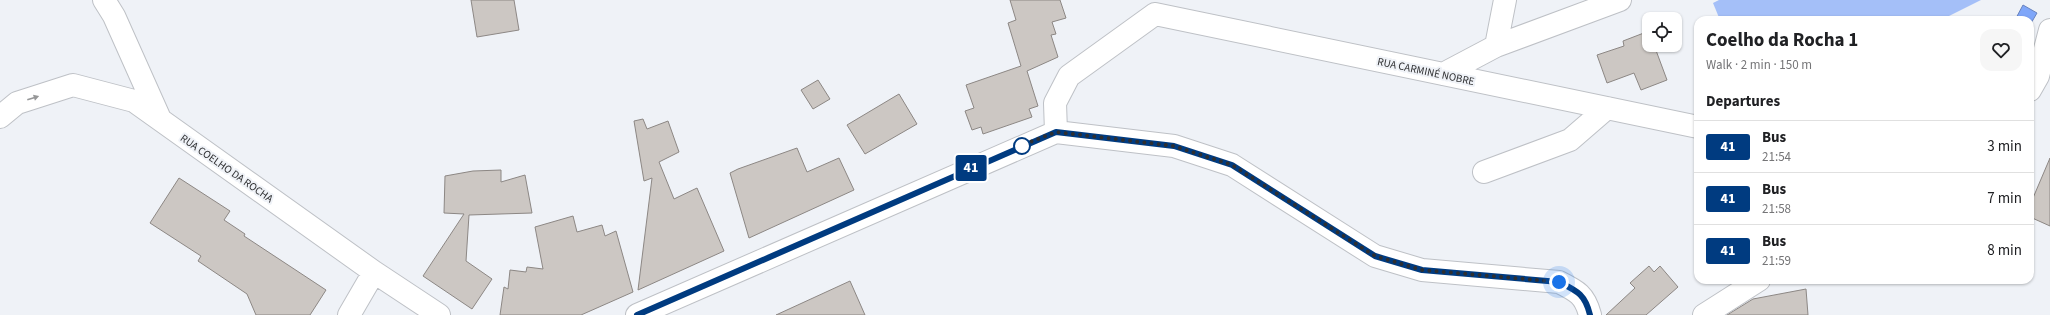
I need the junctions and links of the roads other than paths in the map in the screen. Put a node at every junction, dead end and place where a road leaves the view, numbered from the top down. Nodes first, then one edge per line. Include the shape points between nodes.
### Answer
1 (104, 0) edge
2 (1505, 0) edge
3 (1620, 0) edge
4 (1153, 7) edge
5 (2050, 30) edge
6 (1496, 46) junction
7 (1443, 74) junction
8 (2034, 83) edge
9 (1607, 108) junction
10 (0, 117) edge
11 (160, 121) junction
12 (1694, 126) edge
13 (1056, 132) junction
14 (1484, 172) dead end
15 (374, 272) junction
16 (1753, 284) edge
17 (349, 315) edge
18 (439, 315) edge
19 (637, 315) edge
20 (1590, 315) edge
21 (1704, 315) edge

1 - 11 street via 114,16
2 - 6 street
3 - 6 street
4 - 7 street, RUA CARMINÉ NOBRE
4 - 13 street via 1069,76 1055,103
5 - 8 street
6 - 7 street
7 - 9 street, RUA CARMINÉ NOBRE
9 - 12 street, RUA CARMINÉ NOBRE
9 - 14 street via 1570,140
10 -> 11 street, RUA COELHO DA ROCHA via 17,103 73,85 134,101
11 - 15 street, RUA COELHO DA ROCHA
13 - 19 street
13 - 20 street via 1174,146 1232,165 1375,256 1422,270 1559,282 1576,290 1587,302
15 - 17 street
15 - 18 street, RUA COELHO DA ROCHA
16 - 21 street

